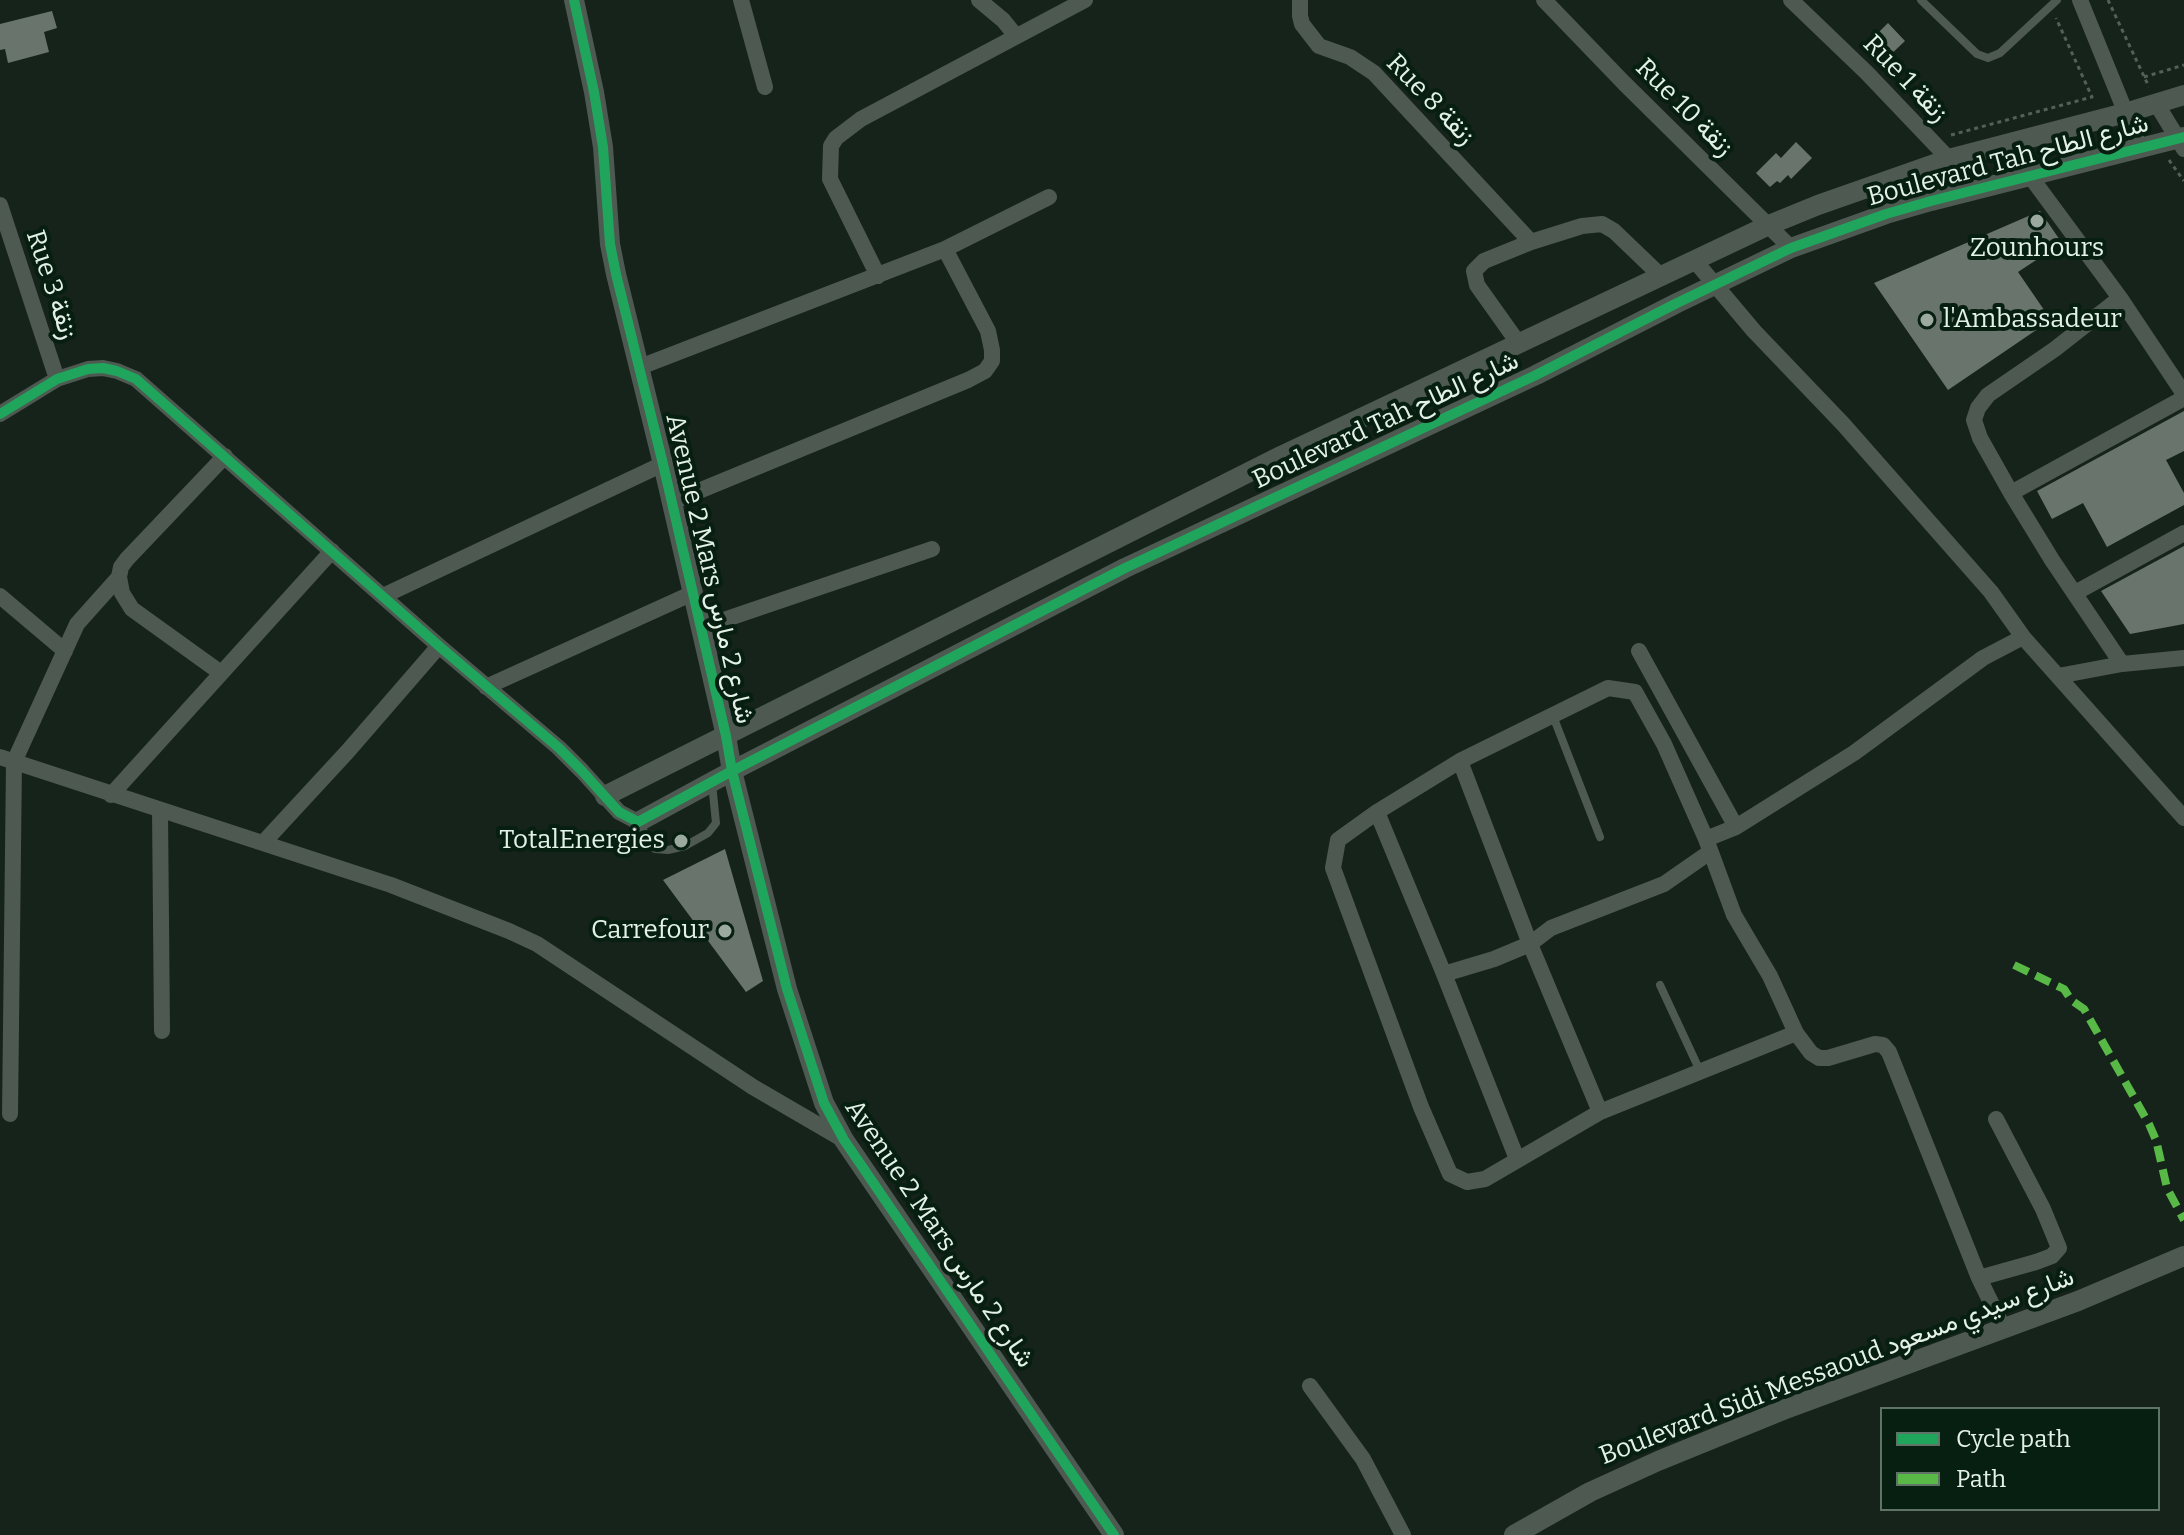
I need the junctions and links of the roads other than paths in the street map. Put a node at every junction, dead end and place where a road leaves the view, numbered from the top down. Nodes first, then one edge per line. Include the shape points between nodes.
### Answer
1 (574, 0) edge
2 (741, 0) edge
3 (979, 0) edge
4 (1085, 0) edge
5 (1300, 0) edge
6 (1544, 0) edge
7 (1791, 0) edge
8 (1921, 0) edge
9 (2080, 0) edge
10 (2053, 3) edge
11 (1016, 36) junction
12 (765, 87) dead end
13 (2184, 95) edge
14 (2156, 103) junction
15 (2125, 113) junction
16 (2168, 143) edge
17 (1949, 159) junction
18 (2030, 176) junction
19 (1049, 197) dead end
20 (0, 205) edge
21 (1769, 225) junction
22 (1531, 242) junction
23 (1791, 248) junction
24 (945, 249) junction
25 (1695, 261) junction
26 (878, 276) junction
27 (1662, 277) junction
28 (1715, 284) junction
29 (2120, 298) junction
30 (1519, 344) junction
31 (640, 367) junction
32 (57, 379) junction
33 (2184, 396) edge
34 (0, 414) edge
35 (225, 456) junction
36 (663, 464) junction
37 (2011, 493) junction
38 (672, 502) junction
39 (2184, 533) edge
40 (932, 549) dead end
41 (332, 551) junction
42 (119, 577) junction
43 (693, 593) junction
44 (2075, 593) junction
45 (0, 596) edge
46 (383, 596) junction
47 (700, 628) junction
48 (2023, 637) junction
49 (439, 646) junction
50 (65, 651) junction
51 (1639, 651) dead end
52 (2184, 658) edge
53 (2122, 664) junction
54 (221, 673) junction
55 (2058, 676) junction
56 (486, 687) junction
57 (1552, 715) junction
58 (726, 736) junction
59 (7, 760) edge
60 (1460, 761) junction
61 (732, 771) junction
62 (712, 782) junction
63 (111, 795) junction
64 (605, 796) junction
65 (160, 810) junction
66 (1377, 812) junction
67 (2184, 818) edge
68 (638, 822) junction
69 (1736, 827) junction
70 (1600, 837) dead end
71 (263, 843) junction
72 (1708, 846) junction
73 (1530, 944) junction
74 (1444, 974) junction
75 (1660, 985) dead end
76 (162, 1031) dead end
77 (1796, 1033) junction
78 (1700, 1071) junction
79 (1600, 1112) junction
80 (10, 1114) dead end
81 (1996, 1119) dead end
82 (844, 1140) junction
83 (1517, 1159) junction
84 (2184, 1256) edge
85 (1979, 1278) junction
86 (2004, 1329) junction
87 (1310, 1386) dead end
88 (1114, 1535) edge
89 (1403, 1535) edge
90 (1514, 1535) edge

1 - 31 street, Avenue 2 Mars شارع 2 مارس via 603,147 610,244
2 - 12 street
3 - 11 street
4 - 11 street
5 - 22 street, Rue 8 زنقة via 1302,24 1319,46 1374,73
6 - 21 street, Rue 10 زنقة
7 - 17 street, Rue 1 زنقة
8 - 10 lane via 1977,54 1988,58
9 - 15 street
11 - 26 street via 861,119 831,146 830,179
13 - 14 street, Boulevard Tah شارع الطاح
14 - 15 street, Boulevard Tah شارع الطاح
14 - 16 street
15 - 16 street
15 - 17 street, Boulevard Tah شارع الطاح
16 - 18 street, Boulevard Tah شارع الطاح
17 - 21 street, Boulevard Tah شارع الطاح
18 - 23 street, Boulevard Tah شارع الطاح via 1886,214
18 - 29 street
19 - 24 street
20 - 32 street, Rue 3 زنقة
21 - 23 street, Rue 10 زنقة
21 - 25 street, Boulevard Tah شارع الطاح
22 - 27 street via 1602,224
22 - 30 street via 1484,261 1474,271 1477,285
23 - 28 street, Boulevard Tah شارع الطاح
24 - 26 street
24 - 38 street via 988,331 992,361 985,371
25 - 27 street, Boulevard Tah شارع الطاح
25 - 28 street
26 - 31 street
27 - 30 street, Boulevard Tah شارع الطاح
28 - 48 street via 1991,592
28 - 61 street, Boulevard Tah شارع الطاح via 1536,375 1125,568
29 - 33 street
29 - 37 street via 1988,395 1978,408 1975,427
30 - 58 street, Boulevard Tah شارع الطاح via 1281,456
31 - 36 street, Avenue 2 Mars شارع 2 مارس
32 - 34 street
32 - 35 street via 103,368 136,379
33 - 37 street
35 - 41 street
35 - 42 street via 127,559
36 - 38 street, Avenue 2 Mars شارع 2 مارس
36 - 46 street
37 - 44 street
38 - 43 street, Avenue 2 Mars شارع 2 مارس
39 - 44 street
40 - 47 street
41 - 46 street
41 - 54 street
42 - 50 street via 77,624
42 - 54 street via 132,609
43 - 47 street, Avenue 2 Mars شارع 2 مارس
43 - 56 street
44 - 53 street
45 - 50 street
46 - 49 street
47 - 58 street, Avenue 2 Mars شارع 2 مارس
48 - 55 street
48 - 69 street via 1983,658 1854,753
49 - 56 street
49 - 71 street
50 - 59 street
51 - 69 street
52 - 53 street
53 - 55 street
54 - 63 street
55 - 67 street
56 - 64 street via 559,748
57 - 60 street
57 - 70 lane
57 - 72 street via 1608,688 1635,692
58 - 61 street, Avenue 2 Mars شارع 2 مارس
58 - 64 street, Boulevard Tah شارع الطاح
59 - 63 street
59 - 80 street
60 - 66 street
60 - 73 street
61 - 62 street, Boulevard Tah شارع الطاح
61 - 82 street, Avenue 2 Mars شارع 2 مارس via 787,989 824,1103
62 - 68 street, Boulevard Tah شارع الطاح
62 - 68 lane via 716,823 685,846 655,849
63 - 65 street
64 - 68 street
65 - 71 street
65 - 76 street
66 - 74 street
66 - 83 street via 1338,840 1333,868 1421,1107 1450,1174 1467,1182 1485,1179
69 - 72 street
71 - 82 street via 391,885 537,944 753,1087
72 - 73 street via 1664,884 1551,928
72 - 77 street via 1734,915
73 - 74 street
73 - 79 street
74 - 83 street
75 - 78 lane
77 - 78 street
77 - 85 street via 1819,1058 1875,1044 1886,1048
78 - 79 street
79 - 83 street
81 - 85 street via 2059,1248 2036,1262
82 - 88 street, Avenue 2 Mars شارع 2 مارس
84 - 86 street, Boulevard Sidi Messaoud شارع سيدي مسعود
85 - 86 street
86 - 90 street, Boulevard Sidi Messaoud شارع سيدي مسعود via 1658,1461
87 - 89 street via 1363,1459

